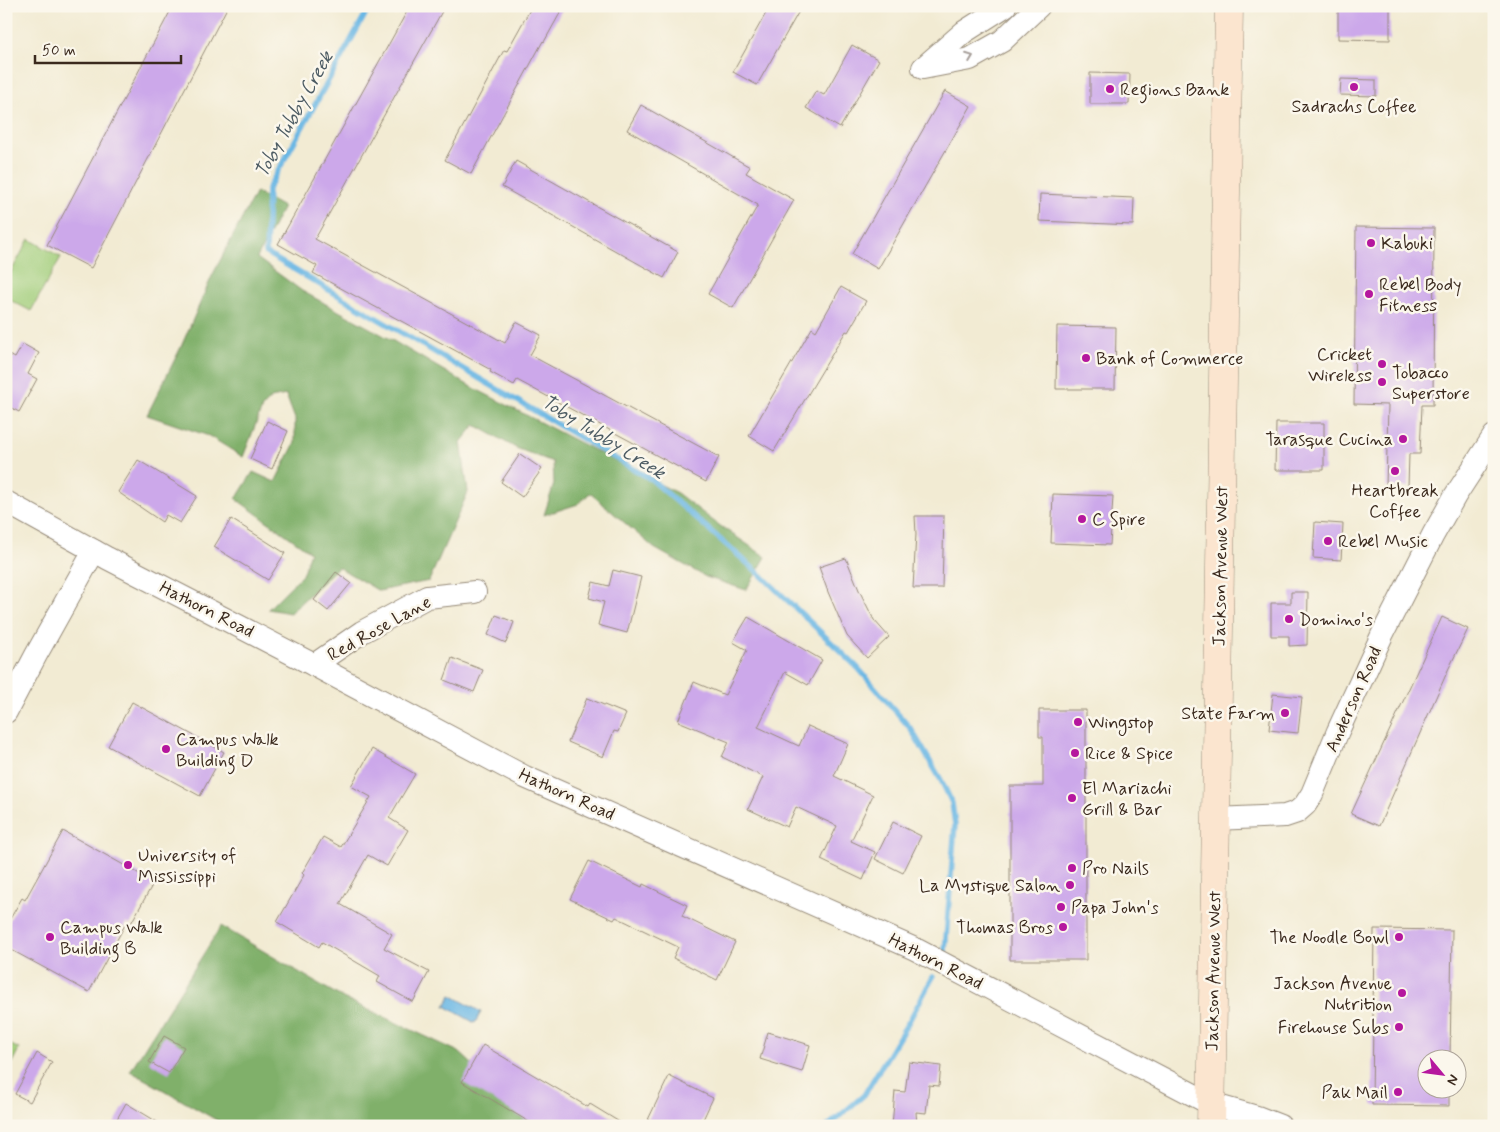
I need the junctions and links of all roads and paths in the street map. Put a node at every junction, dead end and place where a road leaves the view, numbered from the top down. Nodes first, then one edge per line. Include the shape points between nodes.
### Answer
1 (1005, 6) edge
2 (1039, 6) edge
3 (1229, 6) edge
4 (1494, 436) edge
5 (6, 502) edge
6 (94, 551) junction
7 (475, 592) dead end
8 (314, 665) junction
9 (6, 712) edge
10 (1215, 819) junction
11 (1211, 1115) edge
12 (1280, 1126) edge

1 -> 2 street via 964,32 923,68 970,59 1002,41
3 - 10 main road, Jackson Avenue West
4 - 10 street, Anderson Road via 1433,535 1383,634 1305,805 1285,816
5 - 6 street, Hathorn Road
6 - 8 street, Hathorn Road
6 - 9 street
7 - 8 street, Red Rose Lane via 428,598 362,632
8 - 11 street, Hathorn Road via 525,777 915,949
10 - 11 main road, Jackson Avenue West
11 - 12 street, Hathorn Road via 1257,1117

